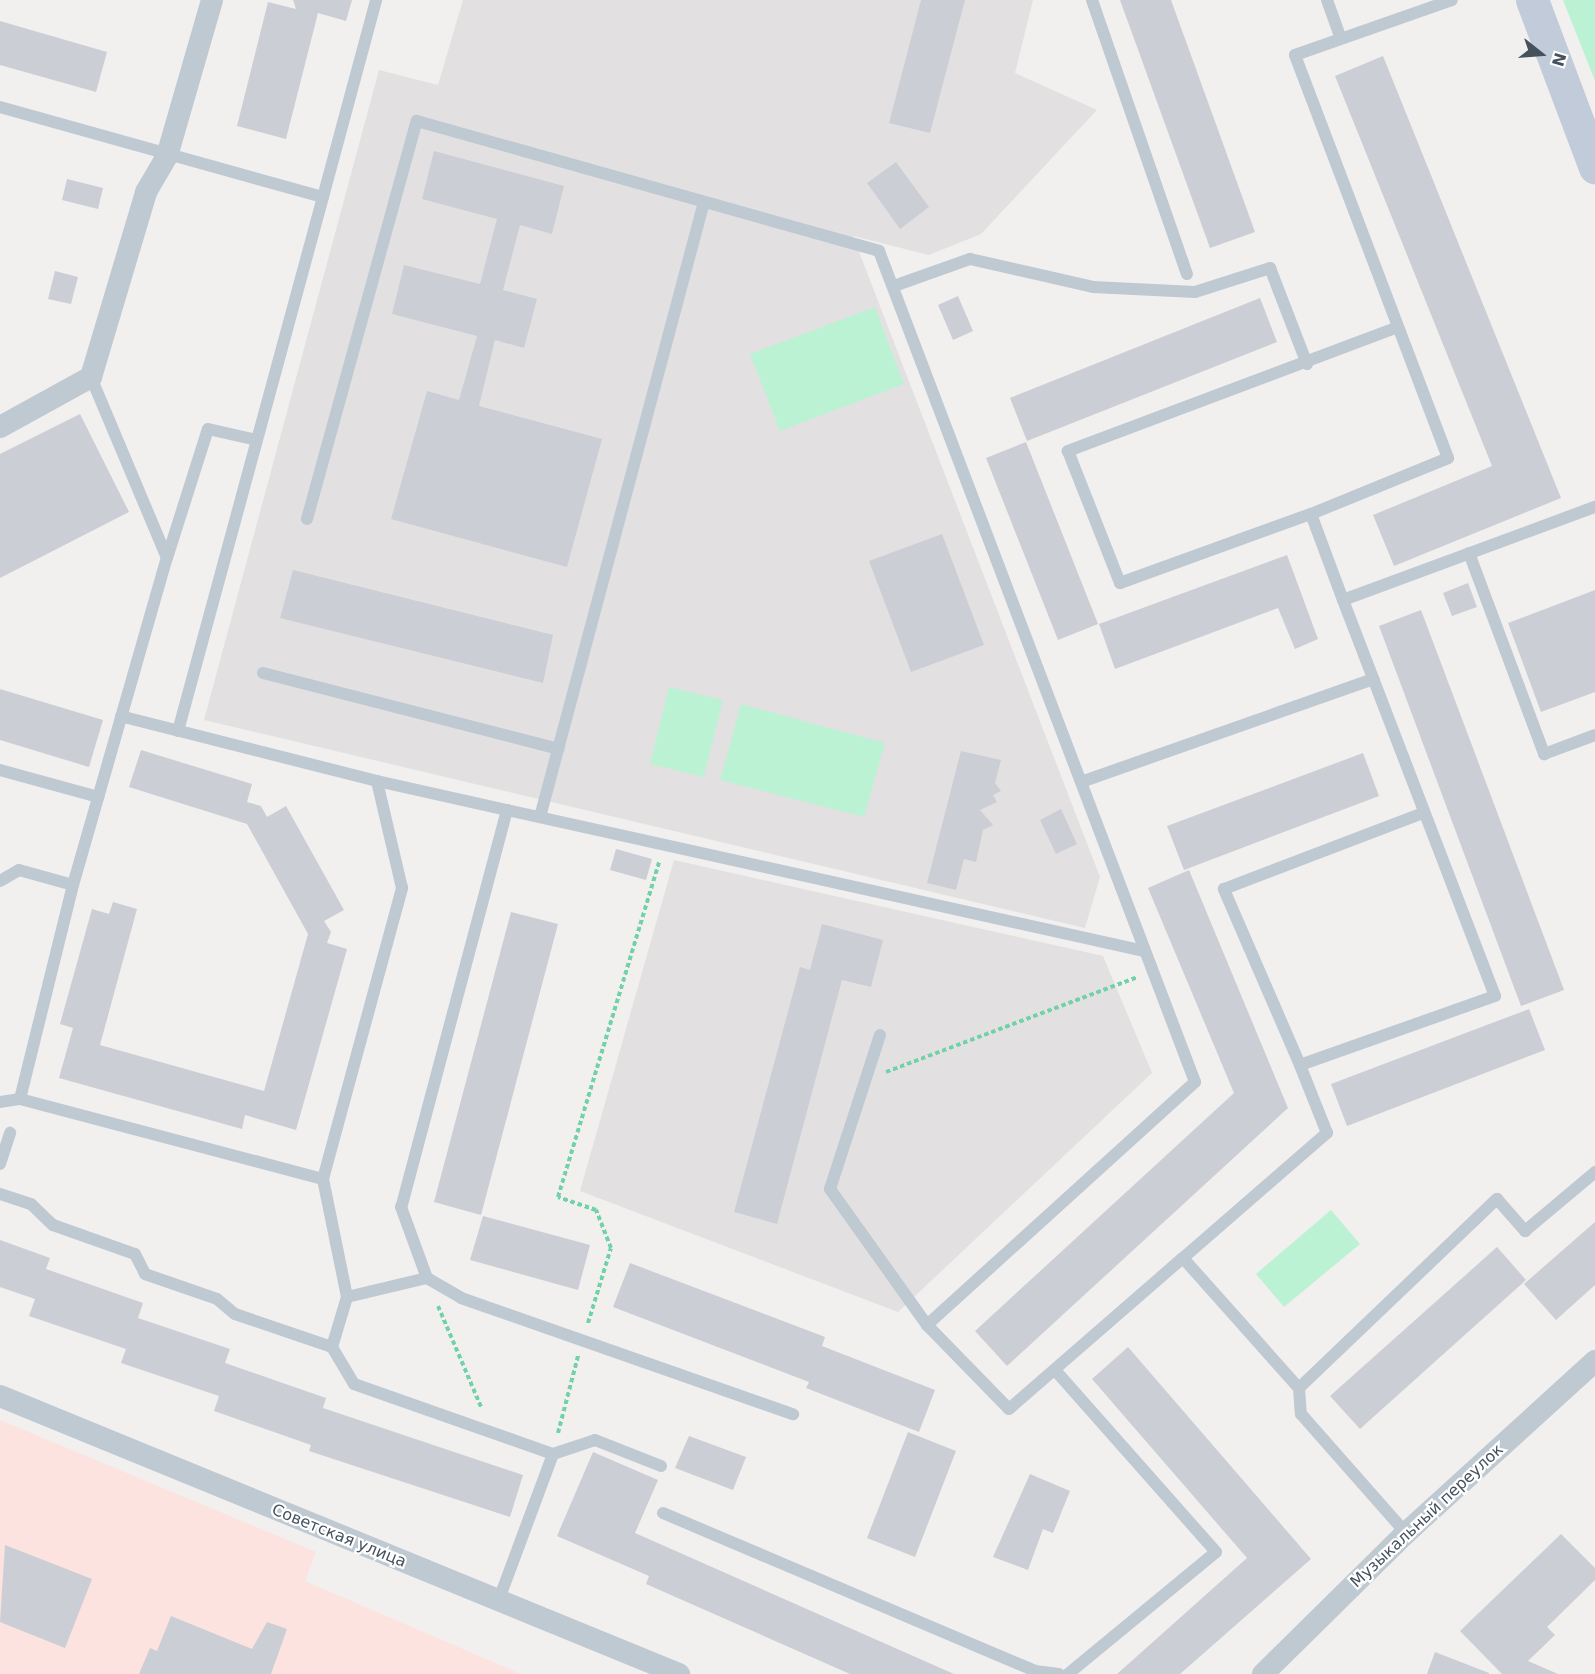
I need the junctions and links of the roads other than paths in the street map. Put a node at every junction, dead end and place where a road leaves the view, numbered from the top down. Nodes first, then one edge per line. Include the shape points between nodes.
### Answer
1 (212, 0) edge
2 (376, 0) edge
3 (1092, 0) edge
4 (1328, 0) edge
5 (1532, 0) edge
6 (1447, 1) edge
7 (1341, 39) junction
8 (0, 107) edge
9 (167, 156) junction
10 (1595, 168) edge
11 (323, 197) junction
12 (704, 202) junction
13 (1187, 274) dead end
14 (894, 286) junction
15 (1398, 327) junction
16 (1307, 364) junction
17 (91, 378) junction
18 (0, 427) edge
19 (257, 440) junction
20 (1595, 507) edge
21 (1311, 514) junction
22 (308, 519) dead end
23 (1469, 553) junction
24 (167, 558) junction
25 (1343, 600) junction
26 (263, 673) dead end
27 (1373, 679) junction
28 (121, 716) junction
29 (178, 731) junction
30 (1595, 735) edge
31 (558, 749) junction
32 (0, 770) edge
33 (377, 781) junction
34 (1081, 782) junction
35 (98, 797) junction
36 (507, 810) junction
37 (1423, 813) junction
38 (540, 817) junction
39 (0, 880) edge
40 (73, 885) junction
41 (1144, 951) junction
42 (880, 1035) dead end
43 (1300, 1065) junction
44 (20, 1099) junction
45 (0, 1102) edge
46 (10, 1133) dead end
47 (0, 1164) edge
48 (1595, 1172) edge
49 (323, 1179) junction
50 (0, 1194) edge
51 (1183, 1258) junction
52 (427, 1278) junction
53 (347, 1297) junction
54 (927, 1325) junction
55 (332, 1347) junction
56 (1595, 1361) edge
57 (1055, 1370) junction
58 (1299, 1388) junction
59 (0, 1396) edge
60 (793, 1414) dead end
61 (553, 1454) junction
62 (661, 1466) dead end
63 (663, 1513) dead end
64 (1406, 1533) junction
65 (498, 1602) junction
66 (678, 1674) edge
67 (1059, 1674) edge
68 (1068, 1674) edge
69 (1263, 1674) edge

1 - 9 street
2 - 11 lane
3 - 13 lane
4 - 7 lane
5 - 10 main road
6 - 7 lane
7 - 15 lane via 1295,56
8 - 9 lane
9 - 11 lane
9 - 17 street via 146,192
11 - 19 lane
12 - 14 lane via 879,251
12 - 22 lane via 417,121
12 - 31 lane
14 - 16 lane via 970,260 1093,287 1195,292 1270,268
14 - 34 lane
15 - 16 lane
15 - 21 lane via 1448,458
16 - 21 lane via 1068,451 1120,583
17 - 18 street
17 - 24 lane
19 - 24 lane via 208,429
19 - 29 lane
20 - 23 lane
21 - 25 lane
23 - 25 lane
23 - 30 lane via 1544,754
24 - 28 lane
25 - 27 lane
26 - 31 lane
27 - 34 lane
27 - 37 lane
28 - 29 lane
28 - 35 lane
29 - 33 lane
31 - 38 lane
32 - 35 lane
33 - 36 lane
33 - 49 lane via 402,888
34 - 41 lane
35 - 40 lane
36 - 38 lane
36 - 52 lane via 400,1207
37 - 43 lane via 1495,996
37 - 43 lane via 1224,890
38 - 41 lane
39 - 40 lane via 19,870
40 - 44 lane
41 - 54 lane via 1195,1082
42 - 54 lane via 830,1189
43 - 51 lane via 1327,1133
44 - 45 lane
44 - 49 lane
46 - 47 lane
48 - 58 lane via 1525,1231 1497,1199
49 - 53 lane
50 - 55 lane via 30,1204 53,1226 135,1254 145,1274 217,1299 235,1314
51 - 57 lane
51 - 58 lane
52 - 53 lane
52 - 60 lane via 461,1298
53 - 55 lane
54 - 57 lane via 1010,1409
55 - 61 lane via 354,1383
56 - 64 street, Музыкальный переулок
57 - 68 lane via 1216,1552
58 - 64 lane via 1301,1414
59 - 65 street, Советская улица
61 - 62 lane via 595,1440
61 - 65 lane
63 - 67 lane via 1035,1671
64 - 69 street, Музыкальный переулок
65 - 66 street, Советская улица

